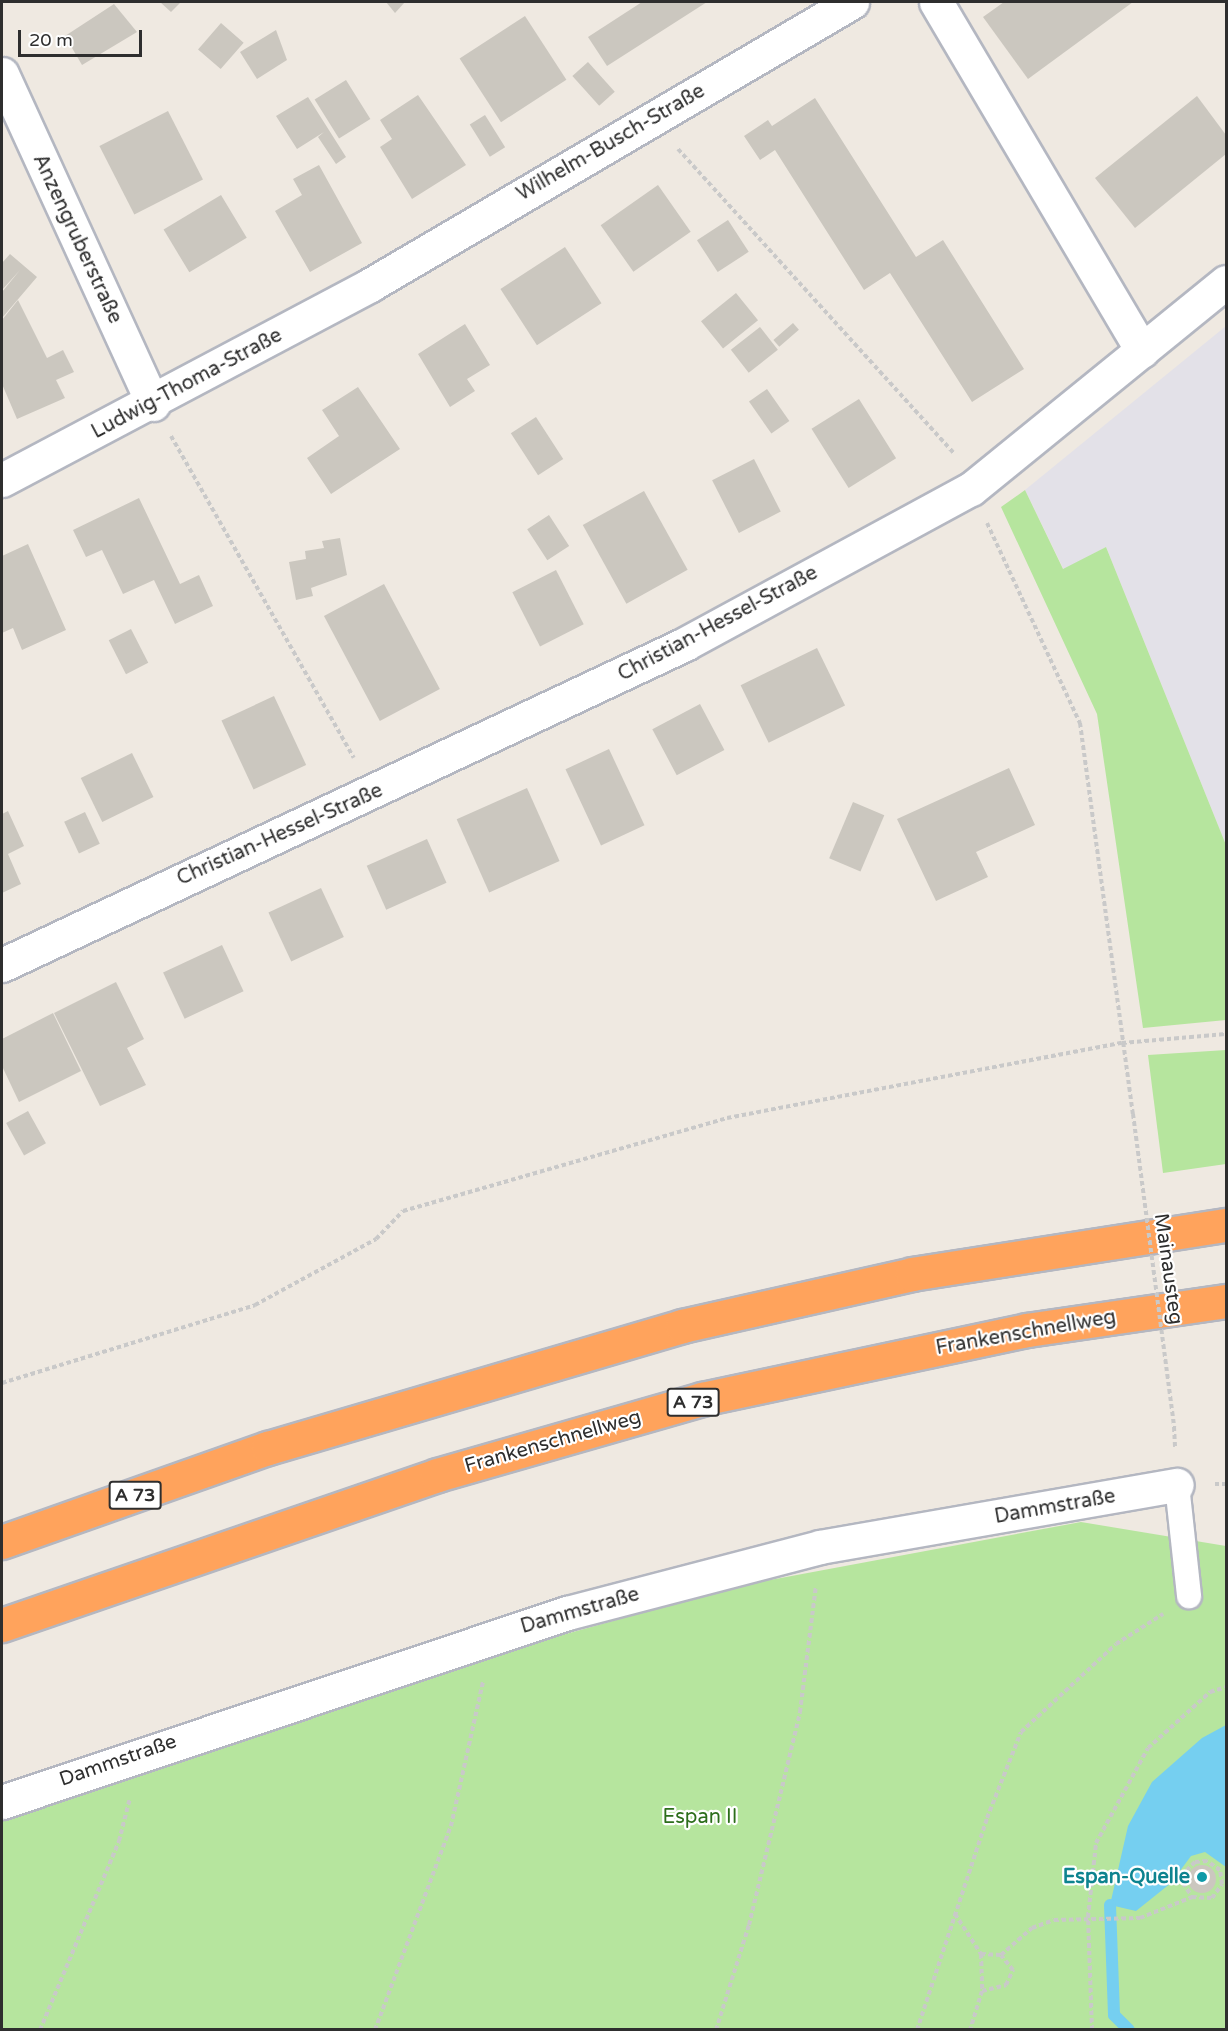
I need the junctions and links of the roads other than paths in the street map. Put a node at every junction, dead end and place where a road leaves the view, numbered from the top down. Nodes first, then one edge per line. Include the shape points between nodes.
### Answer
1 (852, 2) edge
2 (936, 2) edge
3 (2, 74) edge
4 (1227, 282) edge
5 (370, 285) joint
6 (1142, 351) junction
7 (153, 404) junction
8 (2, 480) edge
9 (2, 965) edge
10 (1227, 1225) edge
11 (1227, 1301) edge
12 (1177, 1485) joint
13 (2, 1542) edge
14 (1189, 1596) road end
15 (2, 1625) edge
16 (2, 1802) edge

1 - 5 street, Wilhelm-Busch-Straße
2 - 6 street
3 - 7 street, Anzengruberstraße
4 - 6 street, Christian-Hessel-Straße
5 - 7 street, Ludwig-Thoma-Straße
6 - 9 street, Christian-Hessel-Straße via 971,489 685,644 375,794 160,886
7 - 8 street, Ludwig-Thoma-Straße
10 - 13 highway, A 73 via 912,1274 682,1326 268,1448
11 - 15 highway, Frankenschnellweg / A 73 via 1027,1330 702,1399 437,1475
12 - 14 lane
12 - 16 street, Dammstraße via 820,1547 494,1637

